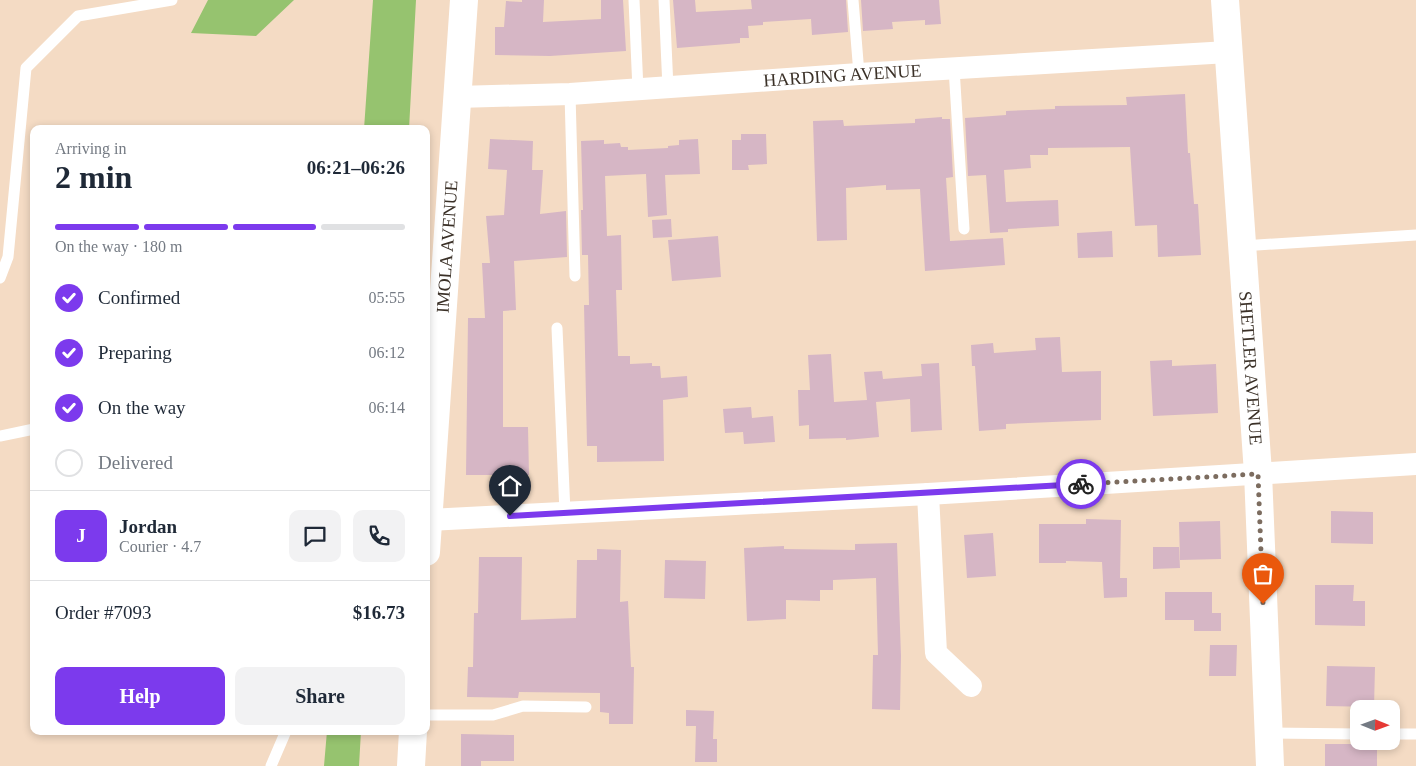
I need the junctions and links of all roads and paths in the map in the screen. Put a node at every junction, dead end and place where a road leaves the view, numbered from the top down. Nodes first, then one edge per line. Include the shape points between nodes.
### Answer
1 (172, 0) edge
2 (464, 0) edge
3 (634, 0) edge
4 (664, 0) edge
5 (852, 0) edge
6 (1225, 0) edge
7 (1228, 52) junction
8 (954, 68) junction
9 (859, 74) junction
10 (668, 88) junction
11 (638, 90) junction
12 (570, 94) junction
13 (457, 97) junction
14 (964, 229) dead end
15 (1416, 235) edge
16 (1242, 246) junction
17 (576, 276) dead end
18 (0, 278) edge
19 (557, 328) dead end
20 (30, 430) edge
21 (0, 436) edge
22 (1416, 464) edge
23 (1258, 474) junction
24 (928, 494) junction
25 (430, 505) edge
26 (565, 513) junction
27 (430, 520) edge
28 (971, 686) dead end
29 (586, 707) dead end
30 (430, 714) edge
31 (1268, 734) junction
32 (1350, 734) edge
33 (1400, 734) edge
34 (1416, 734) edge
35 (284, 735) edge
36 (413, 735) edge
37 (271, 766) edge
38 (410, 766) edge
39 (1270, 766) edge

1 - 18 lane via 78,16 26,68 8,257
2 - 13 street, IMOLA AVENUE
3 - 11 lane
4 - 10 lane
5 - 9 lane
6 - 7 street, SHETLER AVENUE
7 - 8 street, HARDING AVENUE
7 - 16 street, SHETLER AVENUE
8 - 9 street, HARDING AVENUE
8 - 14 lane
9 - 10 street, HARDING AVENUE
10 - 11 street, HARDING AVENUE
11 - 12 street, HARDING AVENUE
12 - 13 street, HARDING AVENUE
12 - 17 lane
13 - 25 street, IMOLA AVENUE
15 - 16 lane
16 - 23 street, SHETLER AVENUE
19 - 26 lane
20 - 21 lane
22 - 23 street
23 - 24 street
23 - 31 street, SHETLER AVENUE
24 - 26 street
24 - 28 street via 936,653
26 - 27 street
29 - 30 lane via 523,706 493,715
31 - 32 lane
31 - 39 street, SHETLER AVENUE
33 - 34 lane
35 - 37 lane
36 - 38 street

